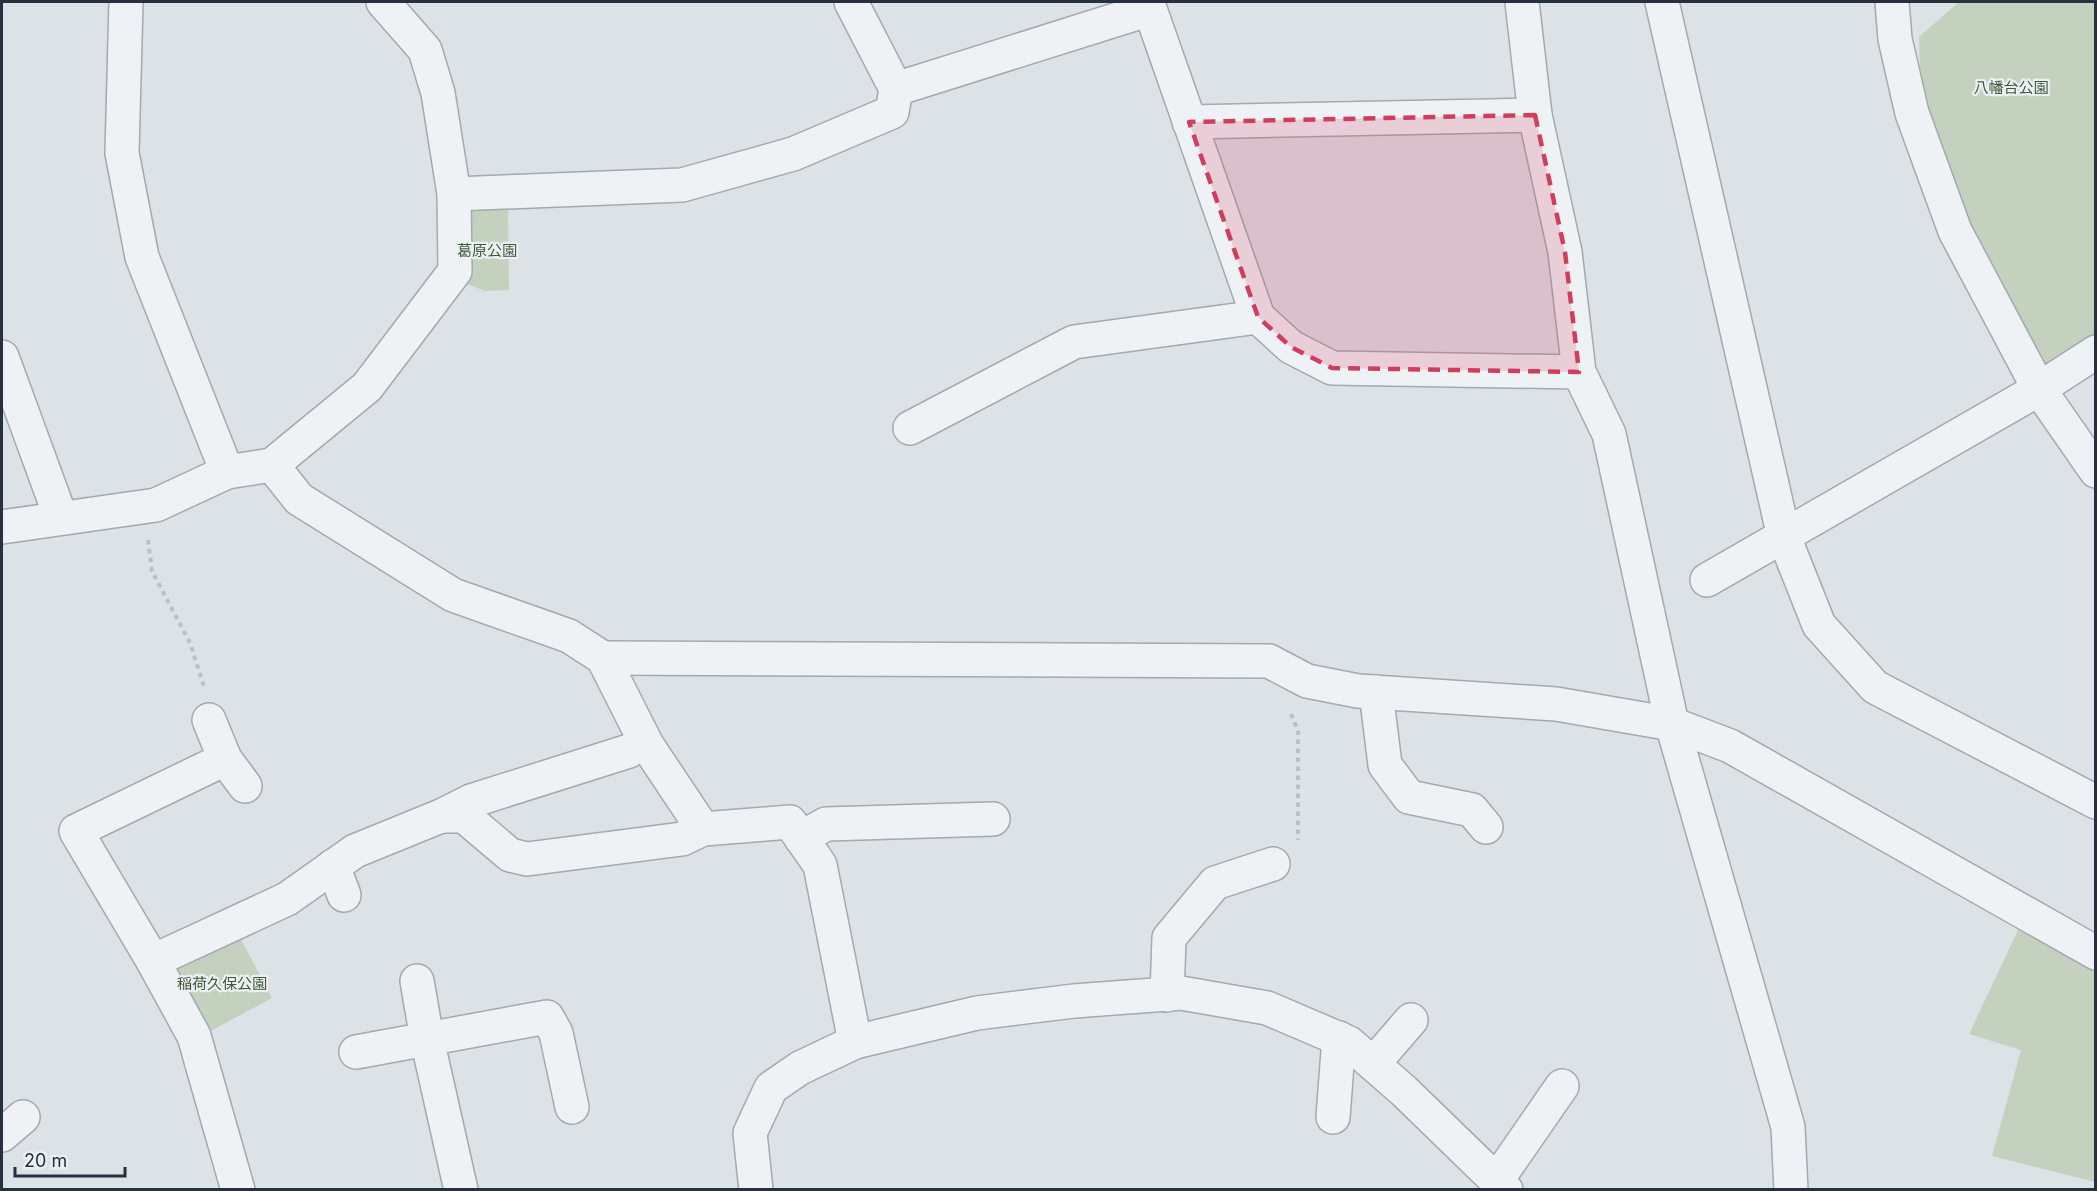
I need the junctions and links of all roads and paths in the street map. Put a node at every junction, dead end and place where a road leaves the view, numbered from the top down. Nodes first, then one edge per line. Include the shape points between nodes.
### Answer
1 (126, 2) edge
2 (383, 2) edge
3 (851, 2) edge
4 (1522, 2) edge
5 (1662, 2) edge
6 (1892, 2) edge
7 (896, 89) junction
8 (1535, 115) junction
9 (1189, 122) junction
10 (453, 194) junction
11 (1258, 317) junction
12 (2096, 352) edge
13 (2, 357) edge
14 (1579, 372) junction
15 (2039, 389) junction
16 (910, 428) dead end
17 (272, 465) junction
18 (2096, 471) edge
19 (228, 472) junction
20 (143, 507) junction
21 (61, 518) junction
22 (2, 527) edge
23 (1784, 537) junction
24 (1707, 580) dead end
25 (603, 658) junction
26 (1294, 674) junction
27 (1376, 692) junction
28 (209, 720) joint
29 (1672, 724) junction
30 (629, 751) dead end
31 (225, 759) junction
32 (245, 786) dead end
33 (2096, 802) edge
34 (441, 816) junction
35 (993, 819) dead end
36 (1486, 827) dead end
37 (703, 829) junction
38 (801, 838) junction
39 (1273, 864) joint
40 (2096, 953) edge
41 (153, 961) junction
42 (417, 981) dead end
43 (1167, 995) junction
44 (1411, 1020) dead end
45 (1339, 1038) junction
46 (427, 1039) junction
47 (855, 1042) junction
48 (356, 1052) dead end
49 (1373, 1064) junction
50 (1562, 1086) dead end
51 (572, 1107) dead end
52 (1333, 1117) dead end
53 (1502, 1185) edge
54 (238, 1190) edge
55 (461, 1190) edge
56 (756, 1190) edge
57 (1791, 1190) edge

1 - 19 street via 122,153 142,257
2 - 10 street via 425,50 438,93
3 - 7 street
4 - 8 street
5 - 23 street
6 - 15 street via 1895,39 1912,113 1955,231
7 - 9 street via 1150,9
7 - 10 street via 892,112 793,154 682,185
8 - 9 street
8 - 14 street via 1565,252
9 - 11 street
10 - 17 street via 455,271 367,387
11 - 14 street via 1291,346 1332,368
11 - 16 street via 1074,342
12 - 15 street
13 - 21 street
14 - 29 street via 1609,434
15 - 18 street
15 - 23 street
17 - 19 street
17 - 25 street via 299,499 453,595 569,636
19 - 20 street via 156,505
20 - 21 street
20 - 28 path via 152,571 190,644 210,705
21 - 22 street
23 - 24 street
23 - 33 street via 1819,625 1875,687
25 - 26 street via 1269,661
25 - 37 street via 647,745
26 - 27 street via 1307,681
26 - 39 path via 1285,699 1298,731 1298,854
27 - 29 street via 1556,704
27 - 36 street via 1384,765 1409,797 1472,810
28 - 31 street
29 - 40 street via 1730,746
29 - 57 street via 1788,1127
30 - 34 street via 471,801
31 - 32 street
31 - 41 street via 76,831
34 - 37 street via 464,816 510,855 527,859 682,839
34 - 41 street via 355,851 339,880 287,899
35 - 38 street via 826,824
37 - 38 street via 790,822
38 - 47 street via 820,865
39 - 43 street via 1215,883 1169,938
41 - 54 street via 194,1036
42 - 46 street
43 - 45 street via 1181,993 1267,1008
43 - 47 street via 977,1013
44 - 49 street
45 - 49 street
45 - 52 street
46 - 48 street
46 - 51 street via 547,1017 556,1034
46 - 55 street
47 - 56 street via 800,1068 771,1088 750,1133
49 - 53 street
50 - 53 street

